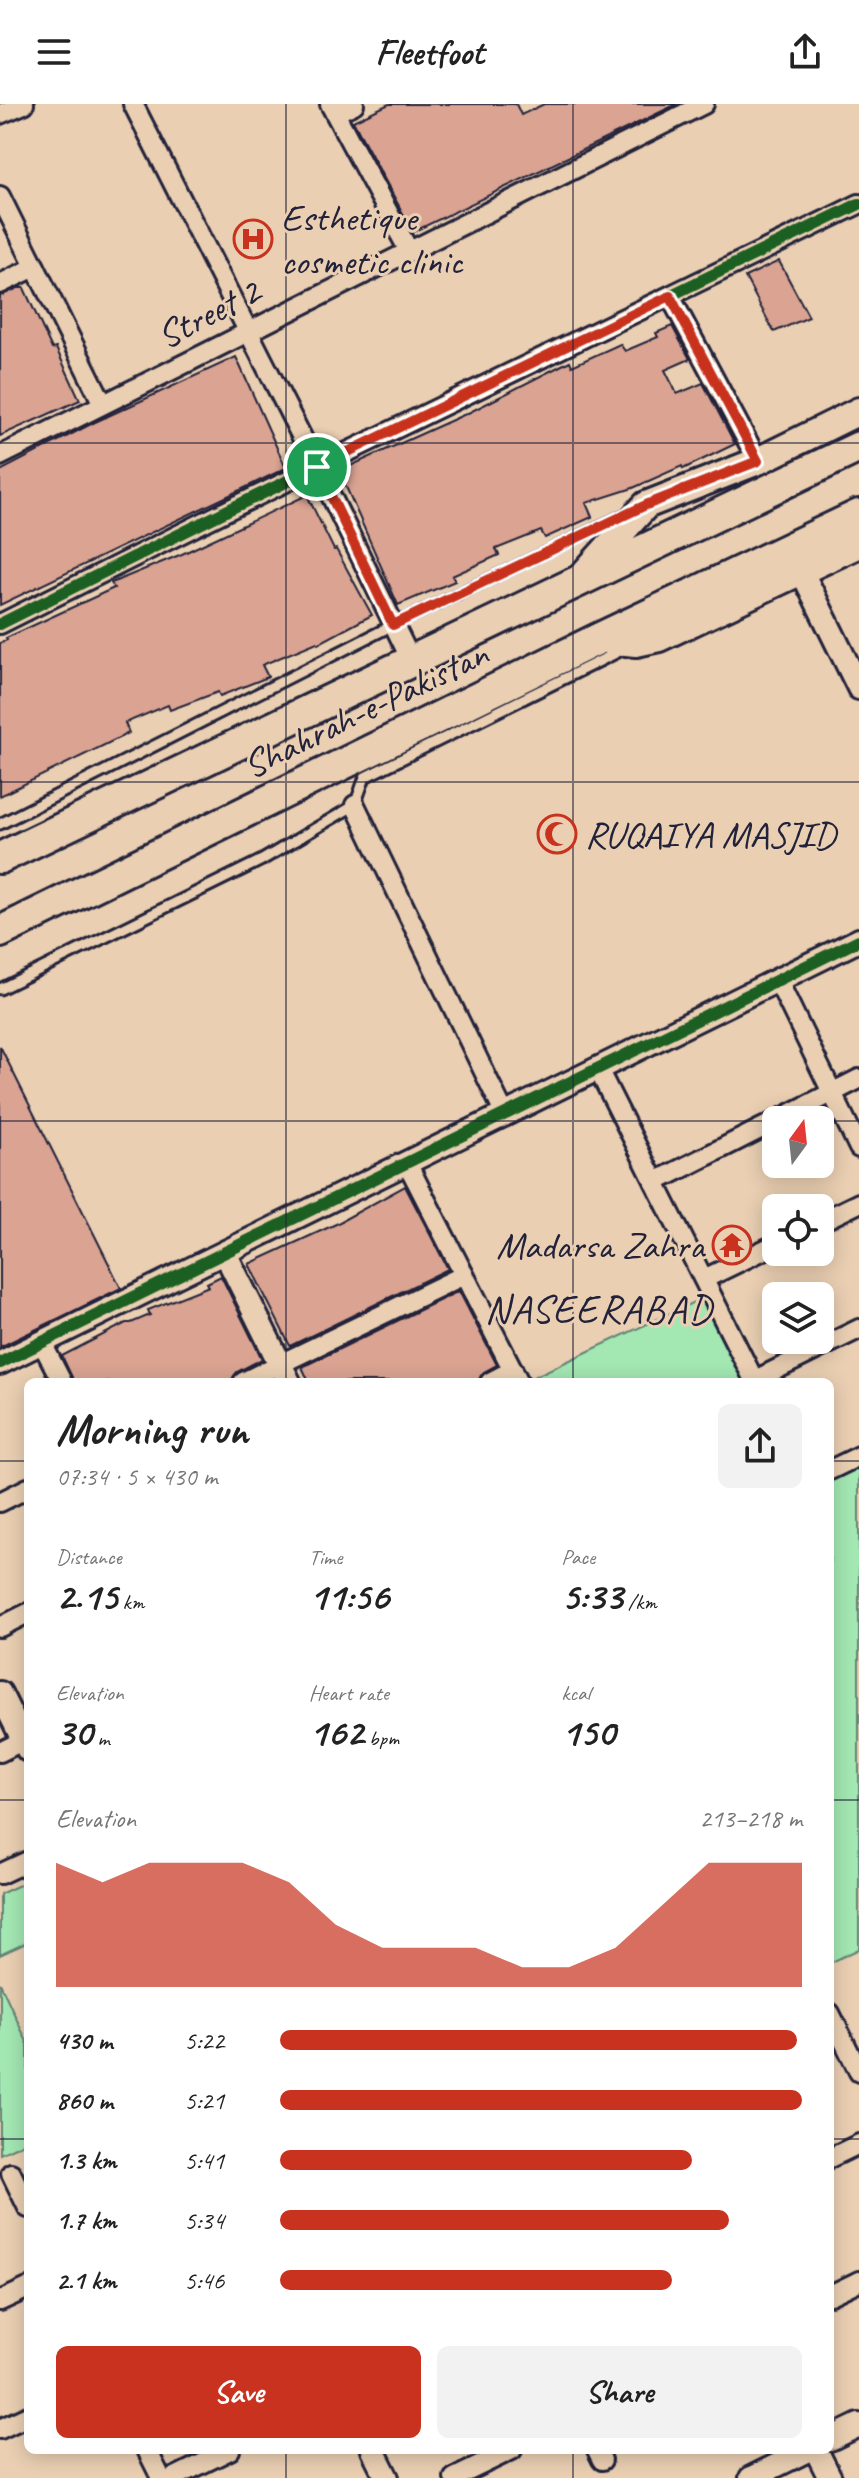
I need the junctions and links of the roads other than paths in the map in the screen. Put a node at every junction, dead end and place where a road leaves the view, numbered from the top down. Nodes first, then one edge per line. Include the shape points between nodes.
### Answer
1 (24, 104) edge
2 (133, 104) edge
3 (354, 104) edge
4 (704, 104) edge
5 (333, 108) edge
6 (0, 114) edge
7 (0, 196) edge
8 (859, 204) edge
9 (409, 251) junction
10 (35, 267) junction
11 (0, 284) edge
12 (670, 296) junction
13 (248, 331) junction
14 (103, 404) junction
15 (859, 411) edge
16 (859, 447) edge
17 (0, 456) edge
18 (758, 461) junction
19 (317, 467) junction
20 (646, 505) junction
21 (859, 515) edge
22 (859, 544) edge
23 (802, 572) junction
24 (581, 577) junction
25 (0, 624) edge
26 (393, 625) junction
27 (598, 639) junction
28 (636, 643) junction
29 (411, 660) junction
30 (859, 688) edge
31 (355, 805) junction
32 (0, 824) edge
33 (0, 858) edge
34 (0, 932) edge
35 (859, 940) edge
36 (778, 981) junction
37 (0, 989) edge
38 (598, 1069) junction
39 (859, 1079) edge
40 (832, 1093) junction
41 (806, 1106) edge
42 (505, 1115) junction
43 (762, 1128) edge
44 (859, 1148) edge
45 (407, 1163) junction
46 (655, 1182) junction
47 (859, 1203) edge
48 (834, 1215) edge
49 (762, 1251) edge
50 (225, 1253) junction
51 (464, 1275) junction
52 (704, 1279) junction
53 (859, 1329) edge
54 (42, 1343) junction
55 (0, 1363) edge
56 (284, 1373) edge
57 (516, 1376) edge
58 (60, 1378) edge
59 (261, 1378) edge
60 (754, 1378) edge
61 (761, 1378) edge
62 (859, 1456) edge
63 (834, 1468) edge
64 (24, 1490) edge
65 (0, 1502) edge
66 (24, 1615) edge
67 (0, 1627) edge
68 (0, 1693) edge
69 (24, 1739) edge
70 (24, 1744) edge
71 (0, 1752) edge
72 (24, 1863) edge
73 (0, 1874) edge
74 (834, 2028) edge
75 (859, 2072) edge
76 (859, 2144) edge
77 (834, 2156) edge
78 (13, 2172) edge
79 (24, 2198) edge
80 (859, 2281) edge
81 (24, 2290) edge
82 (834, 2293) edge
83 (0, 2301) edge
84 (24, 2418) edge
85 (859, 2425) edge
86 (0, 2429) edge
87 (834, 2437) edge
88 (149, 2454) edge
89 (222, 2454) edge
90 (375, 2454) edge
91 (504, 2454) edge
92 (800, 2454) edge
93 (818, 2454) edge
94 (161, 2478) edge
95 (173, 2478) edge
96 (387, 2478) edge
97 (454, 2478) edge
98 (751, 2478) edge
99 (830, 2478) edge

1 - 6 street
2 - 13 street
3 - 5 street
4 - 9 street, Street 2
5 - 9 street
7 - 10 street
8 - 12 street
9 - 13 street, Street 2
10 - 11 street
10 - 14 street
12 - 18 street
12 - 19 street
13 - 14 street, Street 2
13 - 19 street
14 - 17 street, Street 2
15 - 18 main road
16 - 24 highway, Shahrah-e-Pakistan
18 - 20 main road
19 - 25 street
19 - 26 street
20 - 24 main road
20 - 26 lane
21 - 27 highway, Shahrah-e-Pakistan
22 - 23 main road
23 - 28 main road via 659,638
23 - 30 street
24 - 29 highway, Shahrah-e-Pakistan
26 - 29 street
26 - 32 lane
27 - 28 main road
27 - 34 highway, Shahrah-e-Pakistan
28 - 31 lane via 365,777
29 - 33 highway, Shahrah-e-Pakistan
31 - 37 lane via 262,860
31 - 42 street
35 - 36 street
36 - 38 street
36 - 40 street
38 - 42 street
38 - 46 street
39 - 40 street
40 - 41 street
40 - 44 street
42 - 45 street
43 - 46 street
45 - 50 street
45 - 51 street
46 - 52 street
47 - 48 street
49 - 52 street
50 - 54 street
50 - 56 street
51 - 56 street
51 - 57 street
52 - 60 street
53 - 61 street
54 - 55 street
54 - 58 street
56 - 59 street
62 - 63 street
64 - 65 street
66 - 67 street
68 - 69 street
70 - 71 street
72 - 73 street
74 - 75 street
76 - 77 street
78 - 79 street
80 - 82 street
81 - 83 street
84 - 86 street
85 - 87 street
88 - 94 street
89 - 95 street
90 - 96 street
91 - 97 street
92 - 98 street
93 - 99 street

